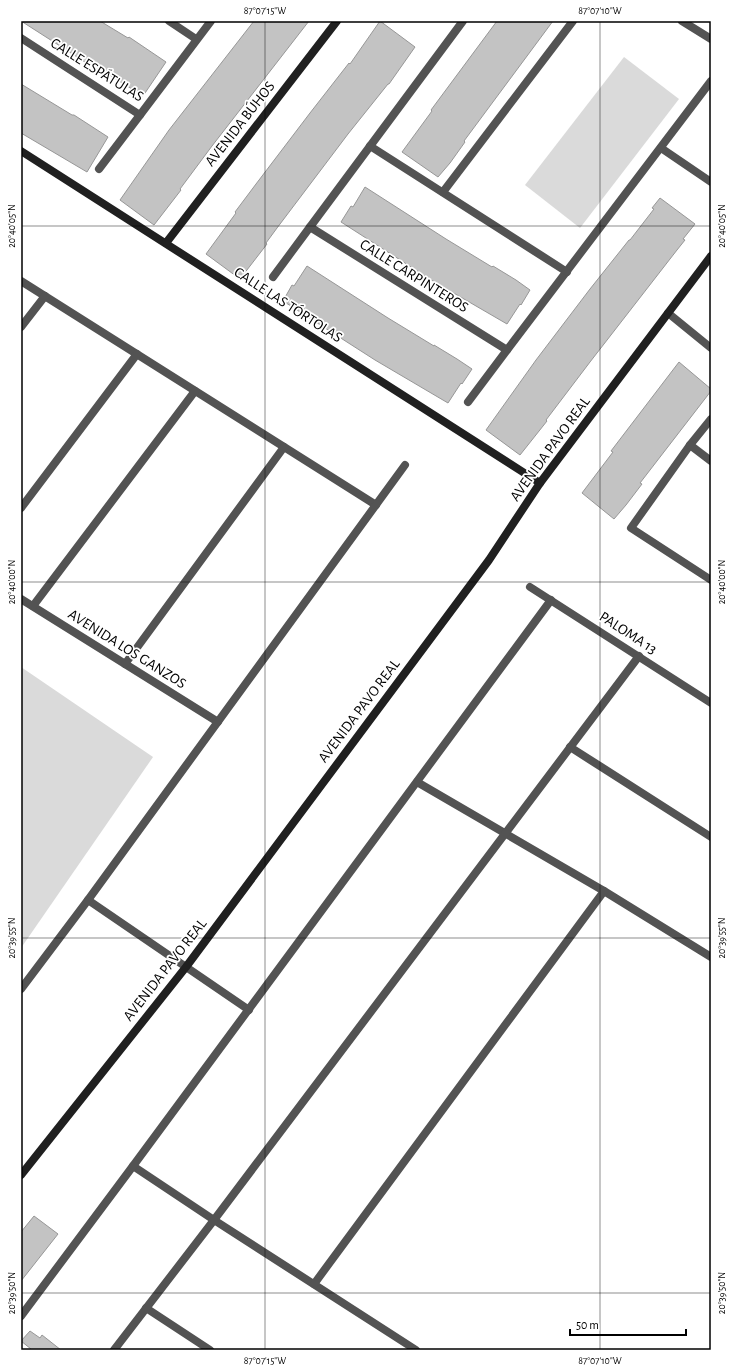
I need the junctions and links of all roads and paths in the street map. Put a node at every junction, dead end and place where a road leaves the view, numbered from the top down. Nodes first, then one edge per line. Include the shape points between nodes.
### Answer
1 (169, 21) edge
2 (210, 21) edge
3 (337, 21) edge
4 (463, 21) edge
5 (573, 21) edge
6 (682, 21) edge
7 (21, 38) edge
8 (196, 39) junction
9 (711, 39) edge
10 (711, 80) edge
11 (140, 115) junction
12 (370, 146) junction
13 (661, 148) junction
14 (21, 151) edge
15 (98, 169) dead end
16 (711, 182) edge
17 (443, 192) junction
18 (310, 227) junction
19 (166, 243) junction
20 (711, 256) edge
21 (567, 272) junction
22 (273, 277) dead end
23 (21, 280) edge
24 (45, 296) junction
25 (668, 313) junction
26 (21, 327) edge
27 (711, 348) edge
28 (507, 350) junction
29 (137, 354) junction
30 (195, 391) junction
31 (468, 402) dead end
32 (711, 419) edge
33 (690, 445) junction
34 (284, 447) junction
35 (711, 461) edge
36 (405, 465) dead end
37 (540, 483) junction
38 (376, 505) junction
39 (21, 508) edge
40 (711, 580) edge
41 (530, 587) dead end
42 (21, 598) edge
43 (552, 600) junction
44 (33, 606) junction
45 (639, 656) junction
46 (125, 664) junction
47 (711, 703) edge
48 (218, 722) junction
49 (570, 747) junction
50 (417, 782) junction
51 (505, 833) junction
52 (711, 837) edge
53 (604, 891) junction
54 (88, 900) junction
55 (711, 957) edge
56 (186, 967) junction
57 (21, 990) edge
58 (249, 1010) junction
59 (134, 1166) junction
60 (21, 1175) edge
61 (214, 1220) junction
62 (314, 1284) junction
63 (146, 1308) junction
64 (21, 1316) edge
65 (114, 1350) edge
66 (210, 1350) edge
67 (416, 1350) edge

1 - 8 street
2 - 8 street, CALLE ESPÁTULAS
3 - 19 street, AVENIDA BÚHOS
4 - 12 street
5 - 17 street
6 - 9 street
7 - 11 street, CALLE ESPÁTULAS
8 - 11 street, CALLE ESPÁTULAS
10 - 13 street
11 - 15 street
12 - 17 street
12 - 18 street
13 - 16 street
13 - 21 street
14 - 19 street, CALLE LAS TÓRTOLAS
17 - 21 street
18 - 22 street
18 - 28 street, CALLE CARPINTEROS
19 - 37 street, CALLE LAS TÓRTOLAS
20 - 25 street, AVENIDA PAVO REAL
21 - 28 street
23 - 24 street
24 - 26 street
24 - 29 street
25 - 27 street
25 - 37 street, AVENIDA PAVO REAL
28 - 31 street
29 - 30 street
29 - 39 street
30 - 34 street
30 - 44 street
32 - 33 street
33 - 35 street
33 - 40 street via 631,528
34 - 38 street
34 - 46 street
36 - 38 street
37 - 56 street, AVENIDA PAVO REAL via 489,560
38 - 48 street
41 - 43 street, PALOMA 13
42 - 44 street, AVENIDA LOS GANZOS
43 - 45 street, PALOMA 13
43 - 50 street
44 - 46 street, AVENIDA LOS GANZOS
45 - 47 street, PALOMA 13
45 - 49 street
46 - 48 street, AVENIDA LOS GANZOS
48 - 54 street
49 - 51 street
49 - 52 street
50 - 51 street
50 - 58 street
51 - 53 street
51 - 61 street
53 - 55 street
53 - 62 street
54 - 56 street
54 - 57 street
56 - 58 street
56 - 60 street, AVENIDA PAVO REAL
58 - 59 street
59 - 61 street
59 - 64 street
61 - 62 street
61 - 63 street
62 - 67 street
63 - 65 street
63 - 66 street

